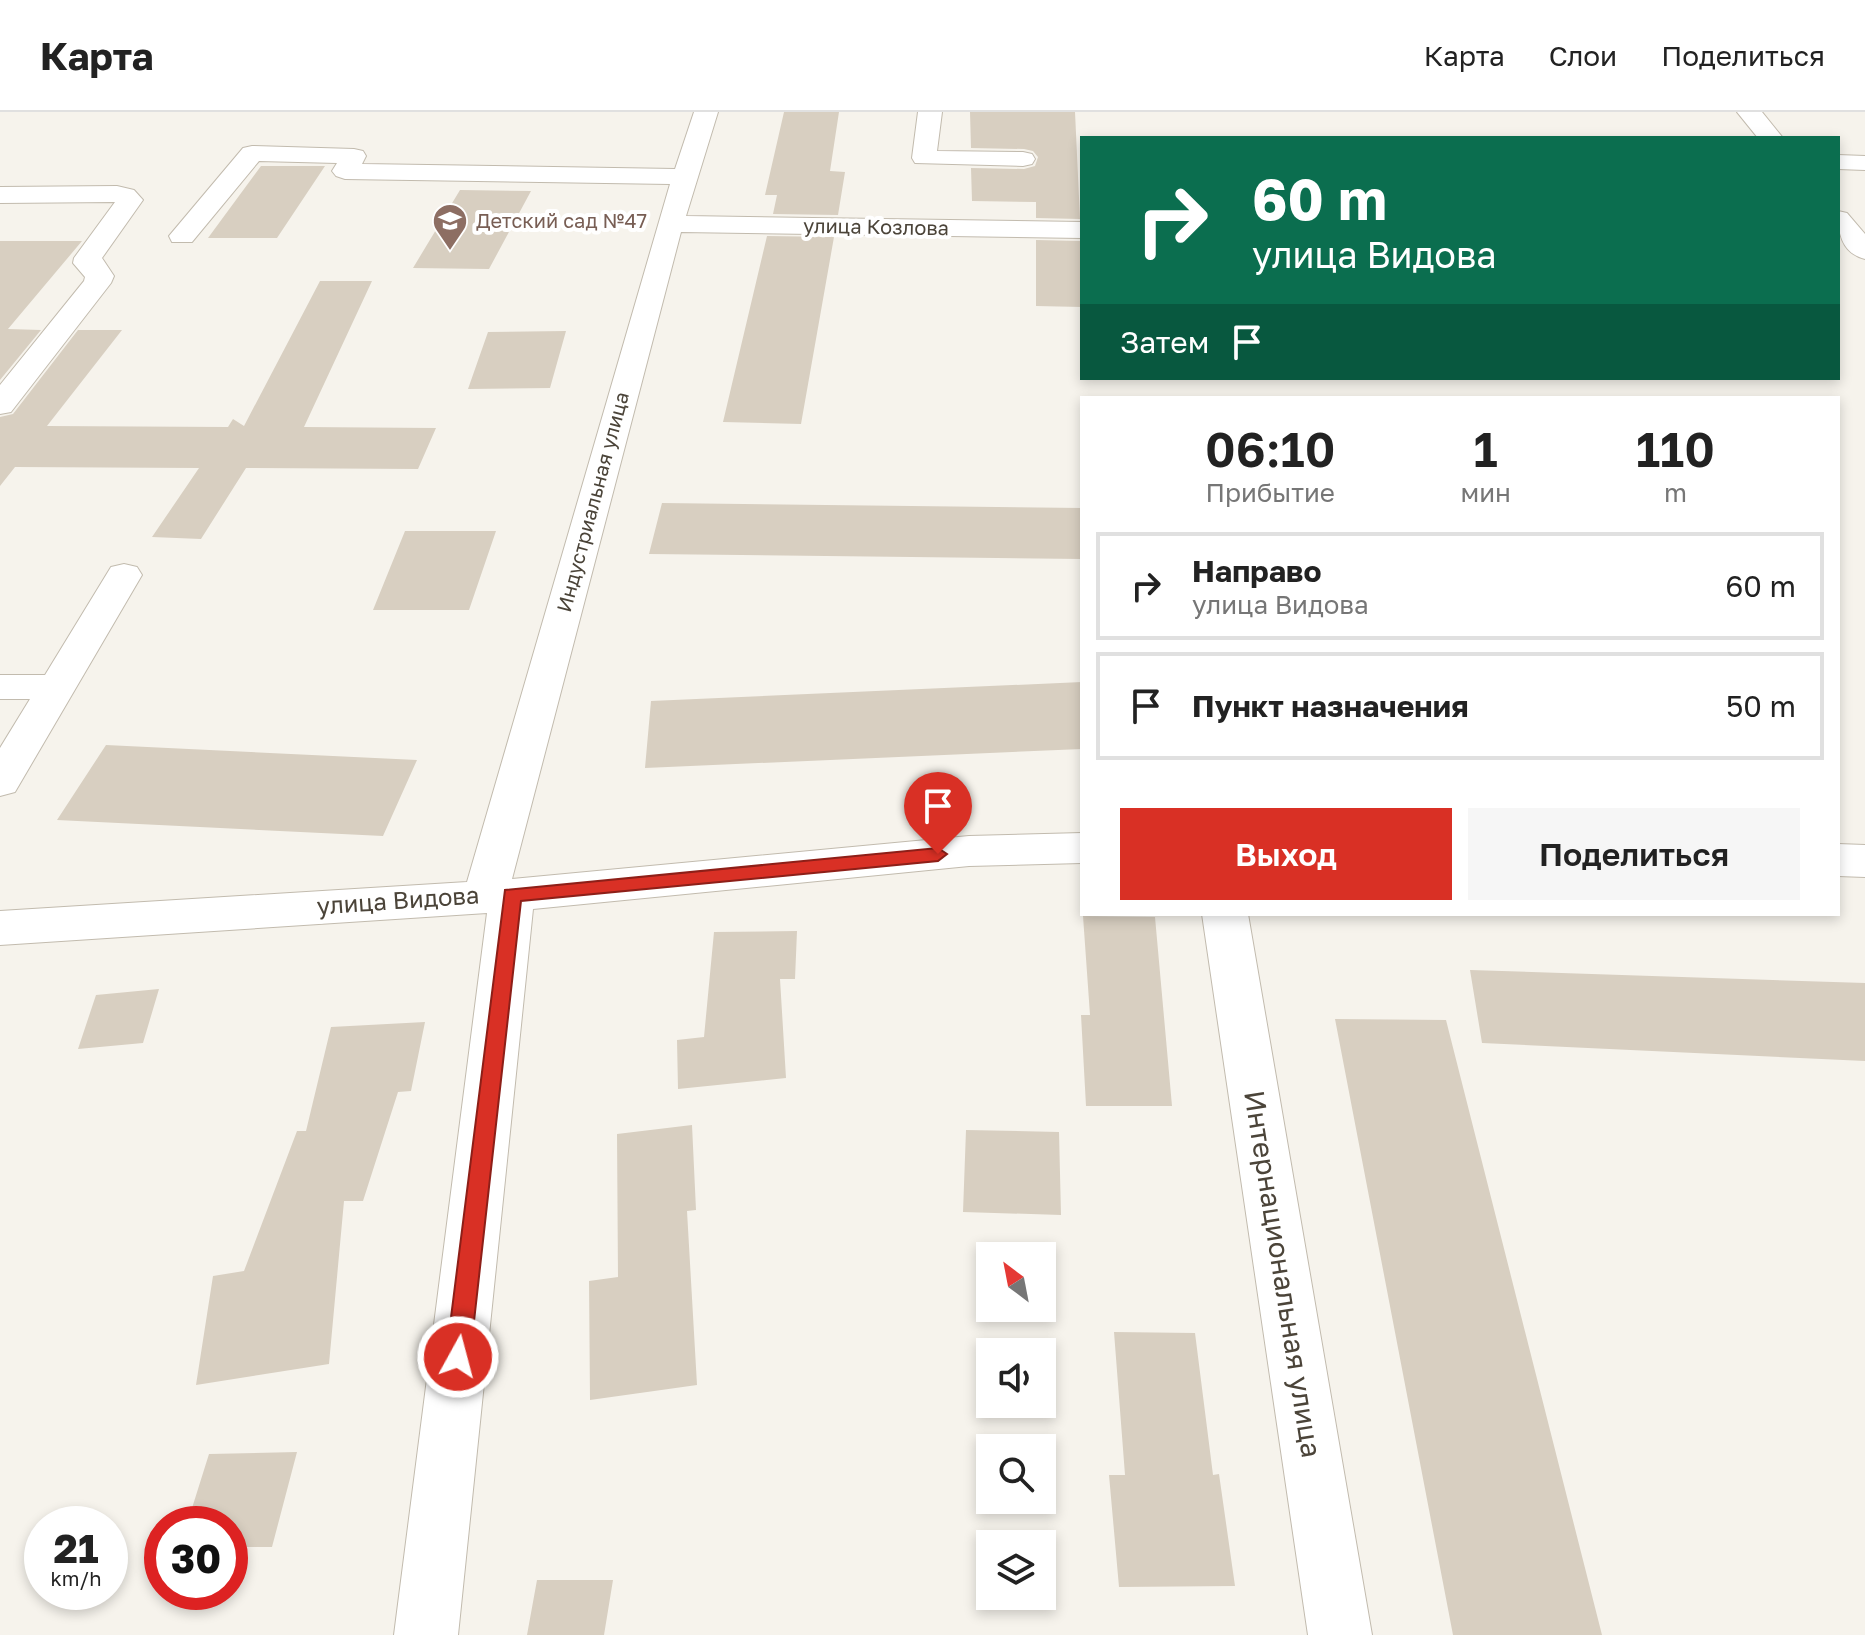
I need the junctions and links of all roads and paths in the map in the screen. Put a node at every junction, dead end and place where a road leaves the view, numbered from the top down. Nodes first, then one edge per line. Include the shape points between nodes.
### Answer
1 (706, 112) edge
2 (930, 112) edge
3 (1749, 112) edge
4 (1769, 136) edge
5 (1023, 159) dead end
6 (1840, 162) edge
7 (1865, 163) edge
8 (685, 177) junction
9 (0, 195) edge
10 (1840, 222) edge
11 (670, 224) junction
12 (1080, 230) edge
13 (182, 236) dead end
14 (1856, 244) edge
15 (0, 405) edge
16 (124, 575) dead end
17 (0, 687) edge
18 (57, 687) junction
19 (0, 782) edge
20 (1080, 848) edge
21 (1840, 860) edge
22 (1865, 861) edge
23 (498, 895) junction
24 (1225, 916) edge
25 (0, 928) edge
26 (426, 1635) edge
27 (1340, 1635) edge

1 - 8 street, Индустриальная улица
2 - 5 street via 924,158
3 - 4 street
6 - 7 street
8 - 11 street, Индустриальная улица
8 - 13 street via 345,171 354,156 252,153
9 - 15 street via 117,194 130,200 88,258 100,276 97,283
10 - 14 street
11 - 12 street, улица Козлова
11 - 23 street, Индустриальная улица
16 - 18 street
17 - 18 street
18 - 19 street
20 - 23 street, улица Видова via 969,851
21 - 22 street
23 - 25 street, улица Видова
23 - 26 street, Индустриальная улица
24 - 27 street, Интернациональная улица

